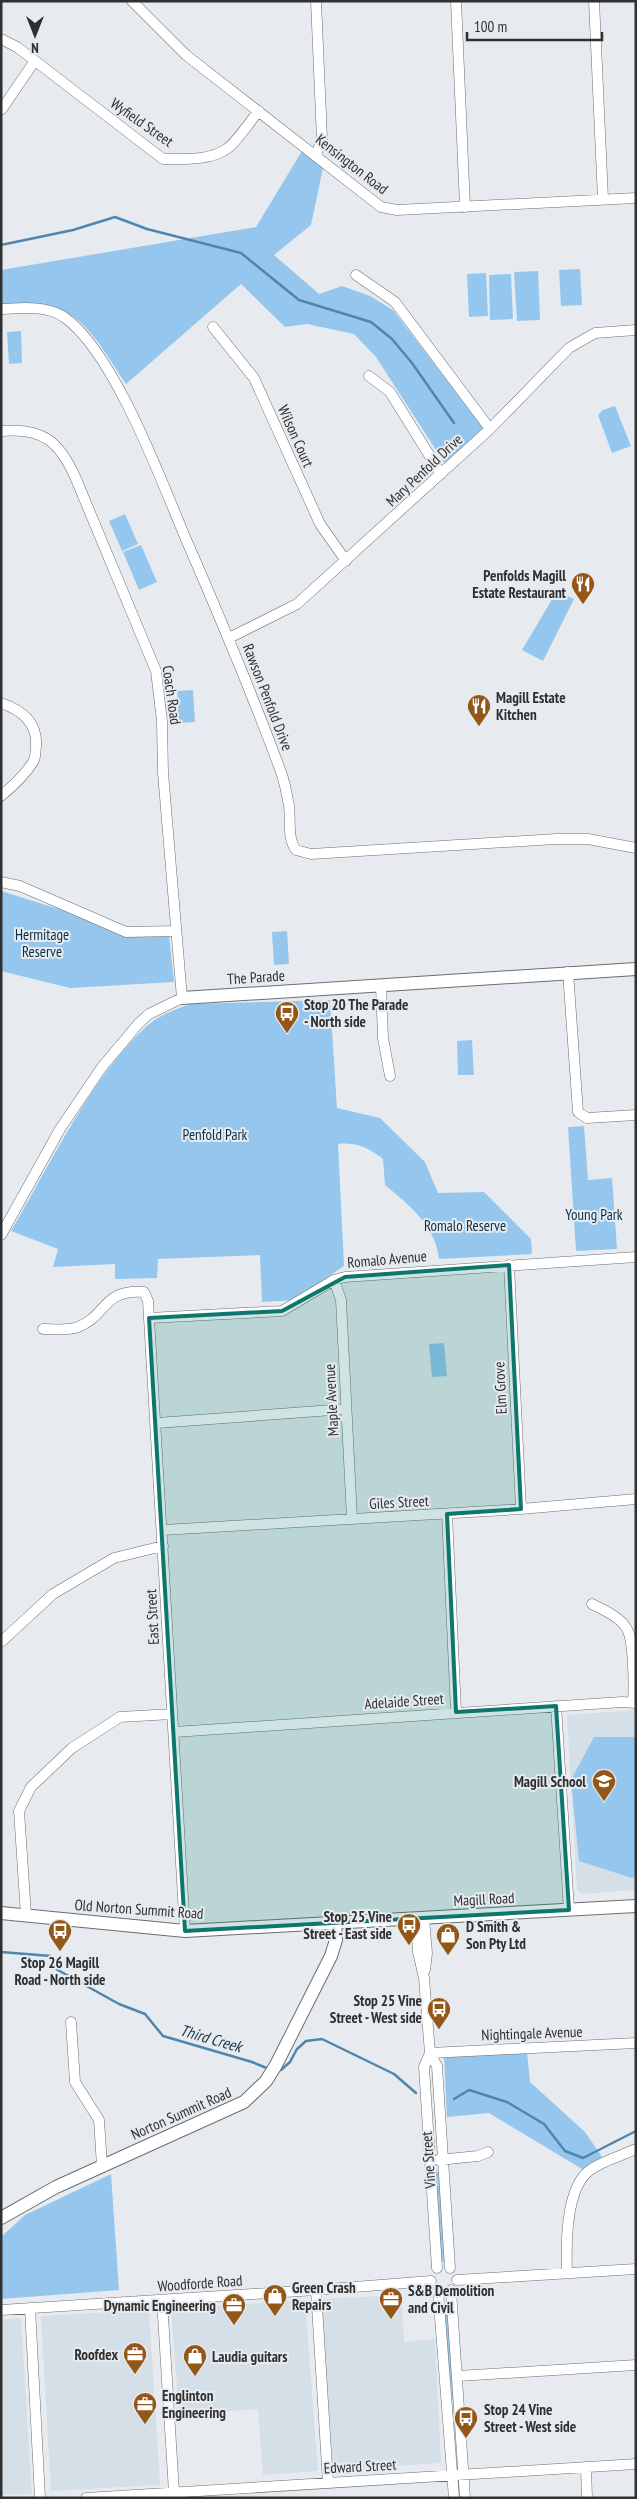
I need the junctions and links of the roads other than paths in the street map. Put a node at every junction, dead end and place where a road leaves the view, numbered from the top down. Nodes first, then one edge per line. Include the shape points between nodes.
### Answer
1 (132, 1) edge
2 (316, 1) edge
3 (456, 1) edge
4 (594, 1) edge
5 (1, 39) edge
6 (34, 62) junction
7 (2, 105) edge
8 (259, 111) junction
9 (316, 155) junction
10 (636, 198) edge
11 (603, 199) junction
12 (465, 207) junction
13 (356, 275) dead end
14 (1, 309) edge
15 (213, 327) dead end
16 (636, 330) edge
17 (369, 376) dead end
18 (490, 429) junction
19 (1, 431) edge
20 (441, 474) junction
21 (346, 561) junction
22 (229, 638) junction
23 (1, 702) edge
24 (1, 796) edge
25 (636, 848) edge
26 (1, 882) edge
27 (175, 931) junction
28 (636, 968) edge
29 (568, 972) junction
30 (381, 985) junction
31 (182, 998) junction
32 (390, 1076) dead end
33 (636, 1115) edge
34 (5, 1216) edge
35 (1, 1235) edge
36 (636, 1257) edge
37 (509, 1265) junction
38 (334, 1280) junction
39 (149, 1318) junction
40 (43, 1329) dead end
41 (346, 1409) junction
42 (157, 1423) junction
43 (636, 1499) edge
44 (521, 1509) junction
45 (447, 1514) junction
46 (352, 1519) junction
47 (163, 1530) junction
48 (163, 1546) junction
49 (592, 1604) dead end
50 (1, 1642) edge
51 (634, 1703) edge
52 (556, 1706) junction
53 (456, 1712) junction
54 (172, 1714) junction
55 (174, 1732) junction
56 (636, 1906) edge
57 (569, 1910) junction
58 (1, 1913) edge
59 (26, 1915) junction
60 (420, 1919) junction
61 (334, 1924) junction
62 (186, 1931) junction
63 (71, 2022) dead end
64 (636, 2043) edge
65 (430, 2053) junction
66 (636, 2149) edge
67 (488, 2152) dead end
68 (444, 2159) junction
69 (430, 2160) junction
70 (102, 2166) junction
71 (1, 2218) edge
72 (437, 2268) junction
73 (450, 2268) junction
74 (636, 2270) edge
75 (567, 2273) junction
76 (457, 2280) junction
77 (431, 2281) junction
78 (316, 2290) junction
79 (451, 2290) junction
80 (438, 2291) junction
81 (162, 2300) junction
82 (30, 2308) junction
83 (1, 2310) edge
84 (636, 2365) edge
85 (458, 2376) junction
86 (460, 2409) junction
87 (448, 2410) junction
88 (636, 2464) edge
89 (586, 2467) junction
90 (464, 2474) junction
91 (452, 2475) junction
92 (328, 2483) junction
93 (174, 2492) junction
94 (195, 2494) edge
95 (40, 2498) edge
96 (86, 2498) edge
97 (454, 2498) edge
98 (465, 2498) edge
99 (587, 2498) edge

1 - 8 street, Kensington Road via 186,55
2 - 9 street via 322,140
3 - 12 street
4 - 11 street
5 - 6 street, Wyfield Street via 17,47
6 - 7 street
6 - 8 street, Wyfield Street via 163,159 191,159 228,148
8 - 9 street, Kensington Road
9 - 12 street, Kensington Road via 381,207 397,210
10 - 11 street, Kensington Road
11 - 12 street, Kensington Road
13 - 18 street via 395,302
14 - 22 street, Rawson Penfold Drive via 34,307 63,316 88,341 116,385 157,470
15 - 21 street, Wilson Court via 254,378 320,524
16 - 18 street, Mary Penfold Drive via 596,333 569,348
17 - 20 street via 390,392
18 - 20 street, Mary Penfold Drive
19 - 27 street, Coach Road via 22,430 41,434 64,454 156,671
20 - 21 street, Mary Penfold Drive
21 - 22 street, Mary Penfold Drive via 297,604
22 - 25 street, Rawson Penfold Drive via 282,775 292,842 300,852 311,854 556,839 588,839
23 - 24 street via 16,708 30,720 36,739 34,760
26 - 27 street via 20,886 126,932
27 - 31 street, Coach Road
28 - 29 main road, The Parade
29 - 30 main road, The Parade
29 - 33 street via 576,1109 580,1116 587,1118
30 - 31 main road, The Parade
30 - 32 street via 383,1038
31 - 34 street, The Parade via 139,1022 102,1067
34 - 35 street, The Parade
36 - 37 street, Romalo Avenue
37 - 38 street, Romalo Avenue
37 - 44 street, Elm Grove
38 - 39 street, Romalo Avenue via 282,1311
38 - 41 street, Maple Avenue via 341,1300
39 - 40 street, East Street via 144,1292 129,1291 112,1298 79,1326
39 - 42 street, East Street
41 - 42 street
41 - 46 street, Maple Avenue
42 - 47 street, East Street
43 - 44 street, Giles Street
44 - 45 street, Giles Street
45 - 46 street, Giles Street
45 - 53 street
46 - 47 street, Giles Street
47 - 48 street, East Street
48 - 50 street via 114,1558 53,1594
48 - 54 street, East Street
49 - 51 street via 620,1620 628,1629
51 - 52 street, Adelaide Street
52 - 53 street, Adelaide Street
52 - 57 street
53 - 55 street, Adelaide Street
54 - 55 street, East Street
54 - 59 street via 120,1717 72,1748 31,1787 20,1811
55 - 62 street, East Street
56 - 57 main road, Magill Road
57 - 60 main road, Magill Road
58 - 59 main road, Old Norton Summit Road
59 - 62 main road, Old Norton Summit Road
60 - 61 main road, Magill Road
60 - 65 street, Vine Street via 427,1953 424,1978
61 - 62 main road, Old Norton Summit Road
61 - 70 main road, Norton Summit Road via 334,1949 266,2081 244,2102 226,2112
63 - 70 street via 75,2082 99,2120
64 - 65 street, Nightingale Avenue
65 - 68 street, Vine Street via 436,2062
65 - 69 street, Vine Street via 424,2067
66 - 75 street via 589,2170 578,2185 567,2229
67 - 68 street
68 - 69 street
68 - 73 street, Vine Street
69 - 72 street, Vine Street
70 - 71 main road, Norton Summit Road
72 - 73 street
72 - 77 street
73 - 76 street
74 - 75 street
75 - 76 street
76 - 79 street
77 - 78 street, Woodforde Road
77 - 80 street
78 - 81 street, Woodforde Road
78 - 92 street
79 - 80 street
79 - 85 street
80 - 87 street
81 - 82 street, Woodforde Road
81 - 93 street
82 - 83 street, Woodforde Road
82 - 95 street
84 - 85 street
85 - 86 street
86 - 87 street
86 - 90 street
87 - 91 street
88 - 89 street, Edward Street
89 - 90 street, Edward Street
89 - 99 street
90 - 91 street, Edward Street
90 - 98 street
91 - 92 street, Edward Street
91 - 97 street
92 - 94 street, Edward Street
93 - 94 street, Edward Street
93 - 96 street, Edward Street

